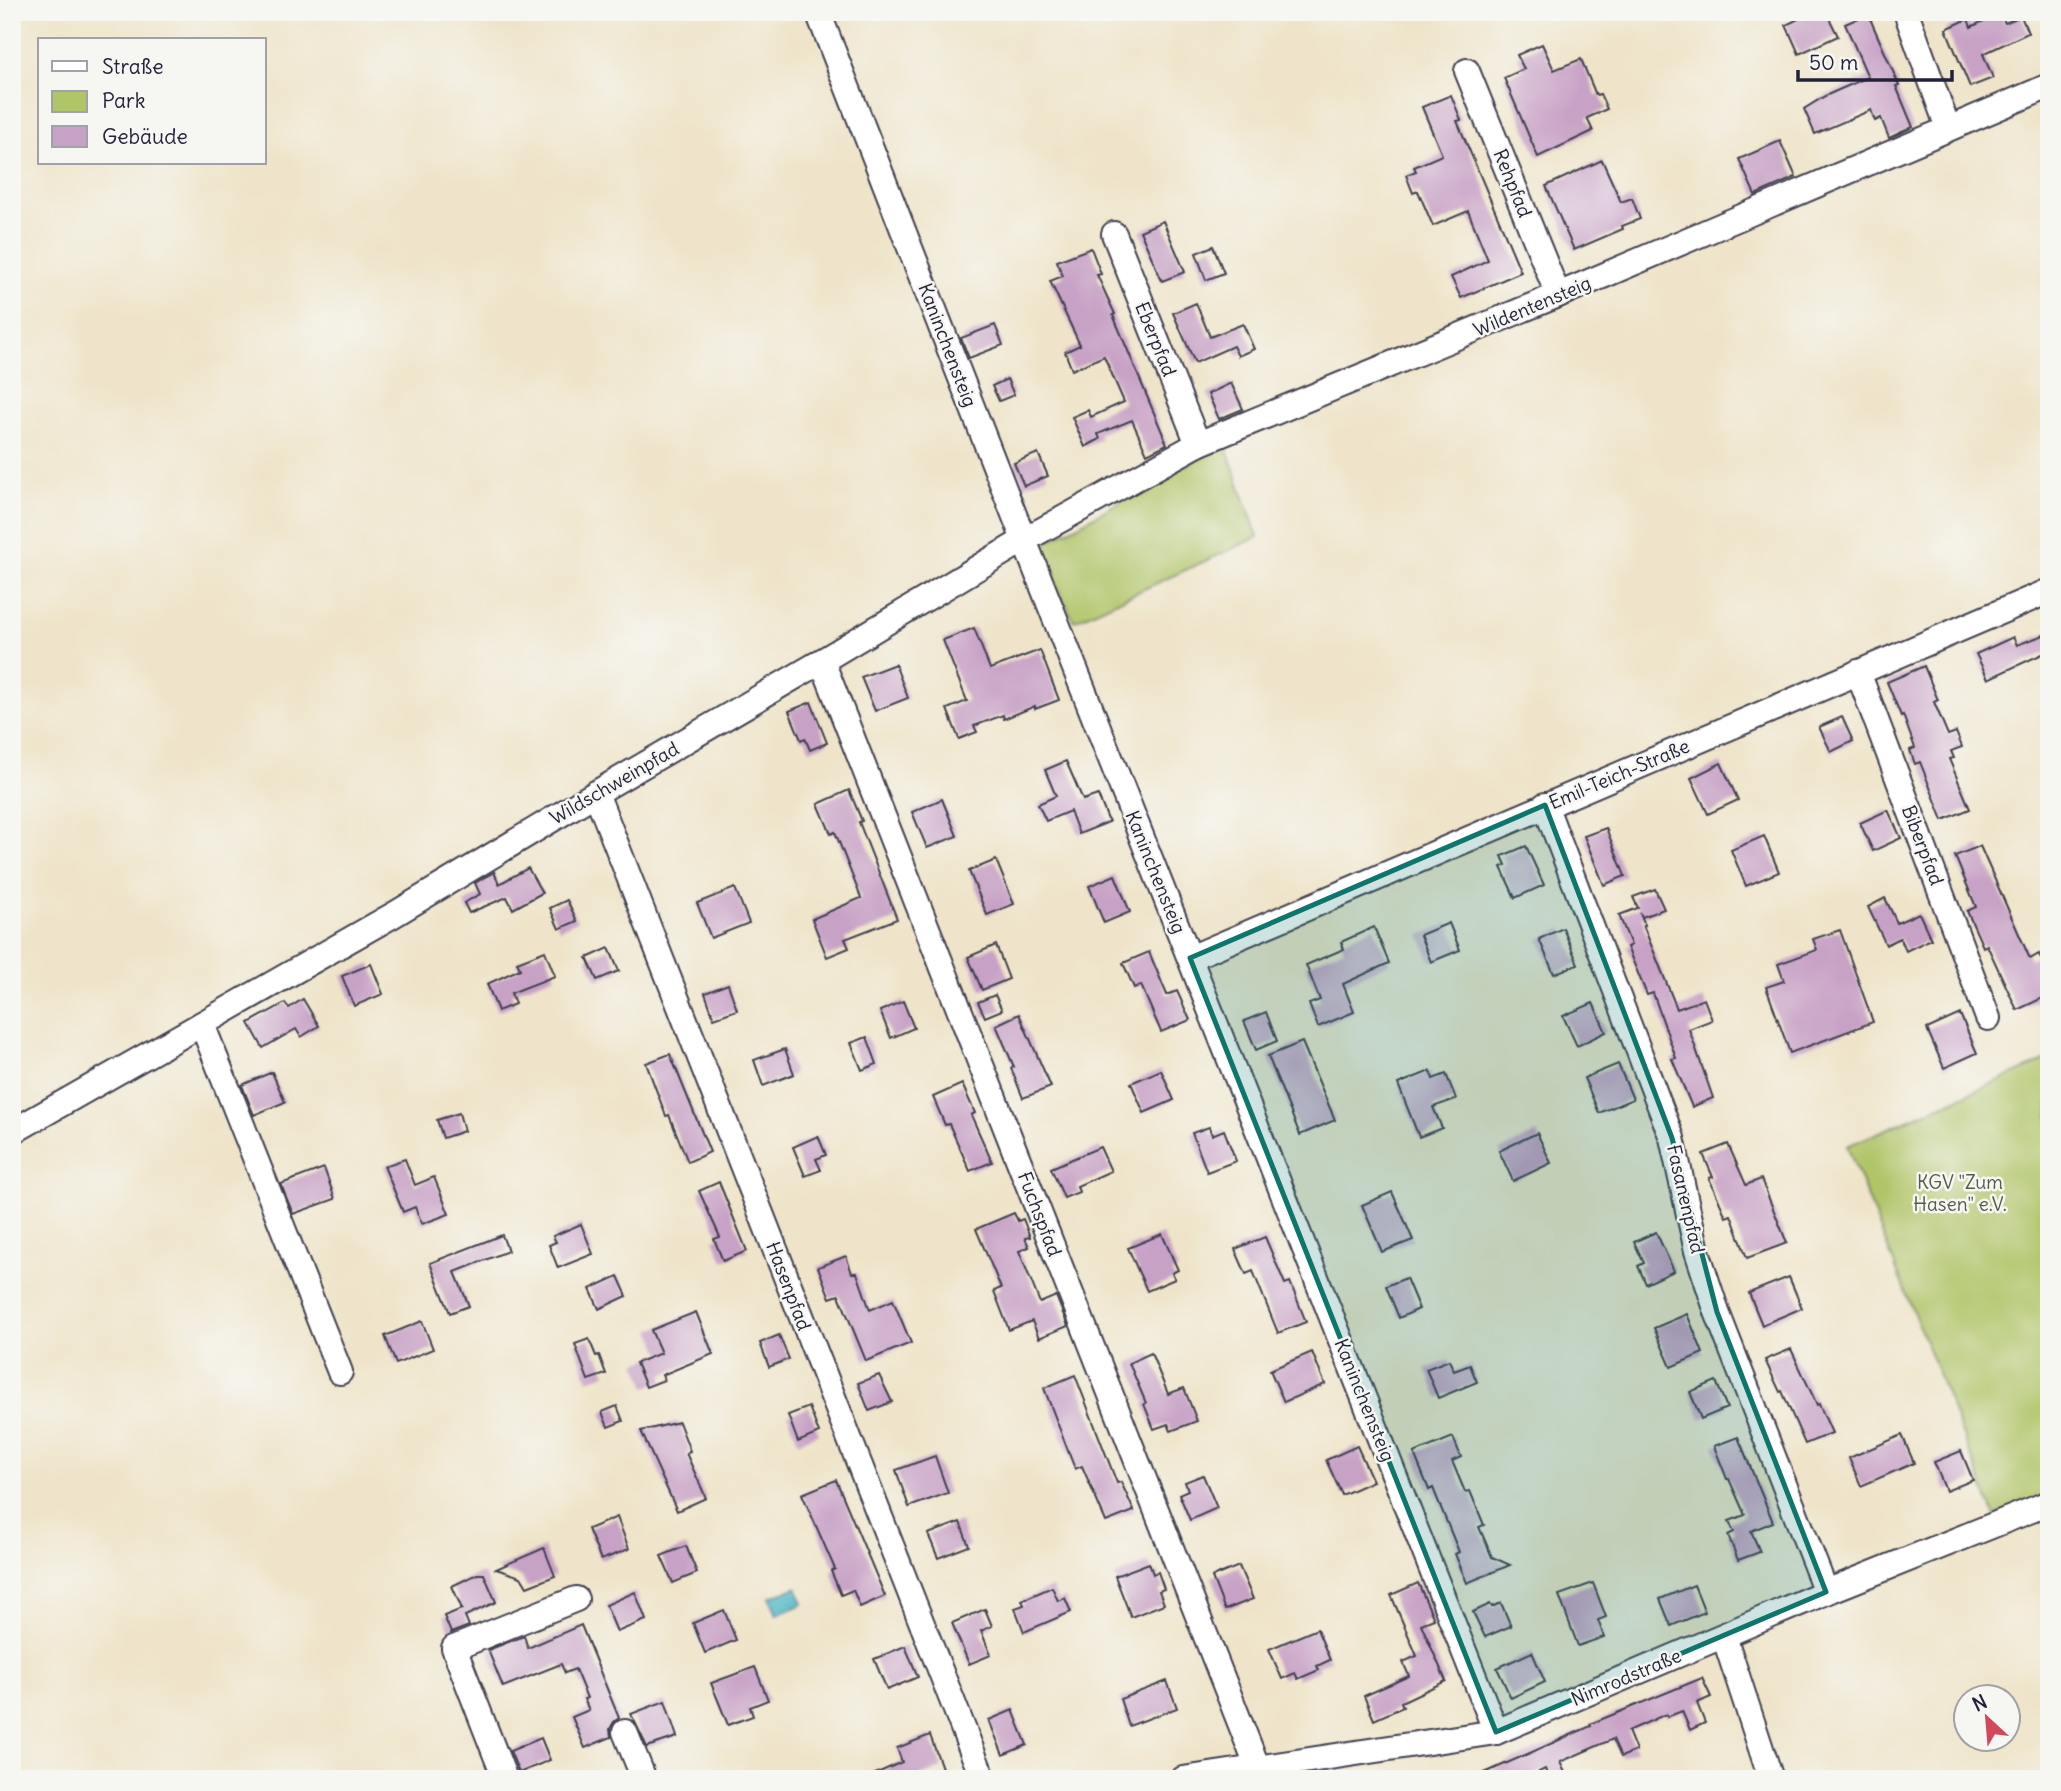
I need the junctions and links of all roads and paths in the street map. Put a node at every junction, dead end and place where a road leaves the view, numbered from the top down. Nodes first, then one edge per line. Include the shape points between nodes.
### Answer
1 (818, 12) edge
2 (1906, 12) edge
3 (1467, 71) dead end
4 (2049, 86) edge
5 (1948, 128) junction
6 (1114, 234) dead end
7 (1558, 295) junction
8 (1198, 444) junction
9 (1024, 540) junction
10 (2049, 591) edge
11 (822, 661) junction
12 (1858, 672) junction
13 (596, 793) junction
14 (1545, 805) junction
15 (1190, 958) junction
16 (1988, 1018) dead end
17 (202, 1024) junction
18 (12, 1132) edge
19 (340, 1372) dead end
20 (2049, 1503) edge
21 (1826, 1592) junction
22 (576, 1599) dead end
23 (1724, 1636) junction
24 (625, 1732) dead end
25 (1496, 1732) junction
26 (1257, 1766) junction
27 (505, 1779) edge
28 (644, 1779) edge
29 (983, 1779) edge
30 (1183, 1779) edge
31 (1771, 1779) edge

1 - 9 street, Kaninchensteig
2 - 5 street
3 - 7 street, Rehpfad
4 - 5 street, Wildentensteig
5 - 7 street, Wildentensteig
6 - 8 street, Eberpfad
7 - 8 street, Wildentensteig
8 - 9 street, Wildentensteig
9 - 11 street, Wildschweinpfad
9 - 15 street, Kaninchensteig
10 - 12 street, Emil-Teich-Straße
11 - 13 street, Wildschweinpfad
11 - 26 street, Fuchspfad
12 - 14 street, Emil-Teich-Straße
12 - 16 street, Biberpfad
13 - 17 street, Wildschweinpfad
13 - 29 street, Hasenpfad
14 - 15 street, Emil-Teich-Straße
14 - 21 street, Fasanenpfad via 1672,1138 1697,1251 1717,1312
15 - 25 street, Kaninchensteig
17 - 18 street, Wildschweinpfad
17 - 19 street
20 - 21 street, Nimrodstraße
21 - 23 street, Nimrodstraße
22 - 27 street via 454,1648
23 - 25 street, Nimrodstraße
23 - 31 street
24 - 28 street
25 - 26 street, Nimrodstraße
26 - 30 street, Nimrodstraße

